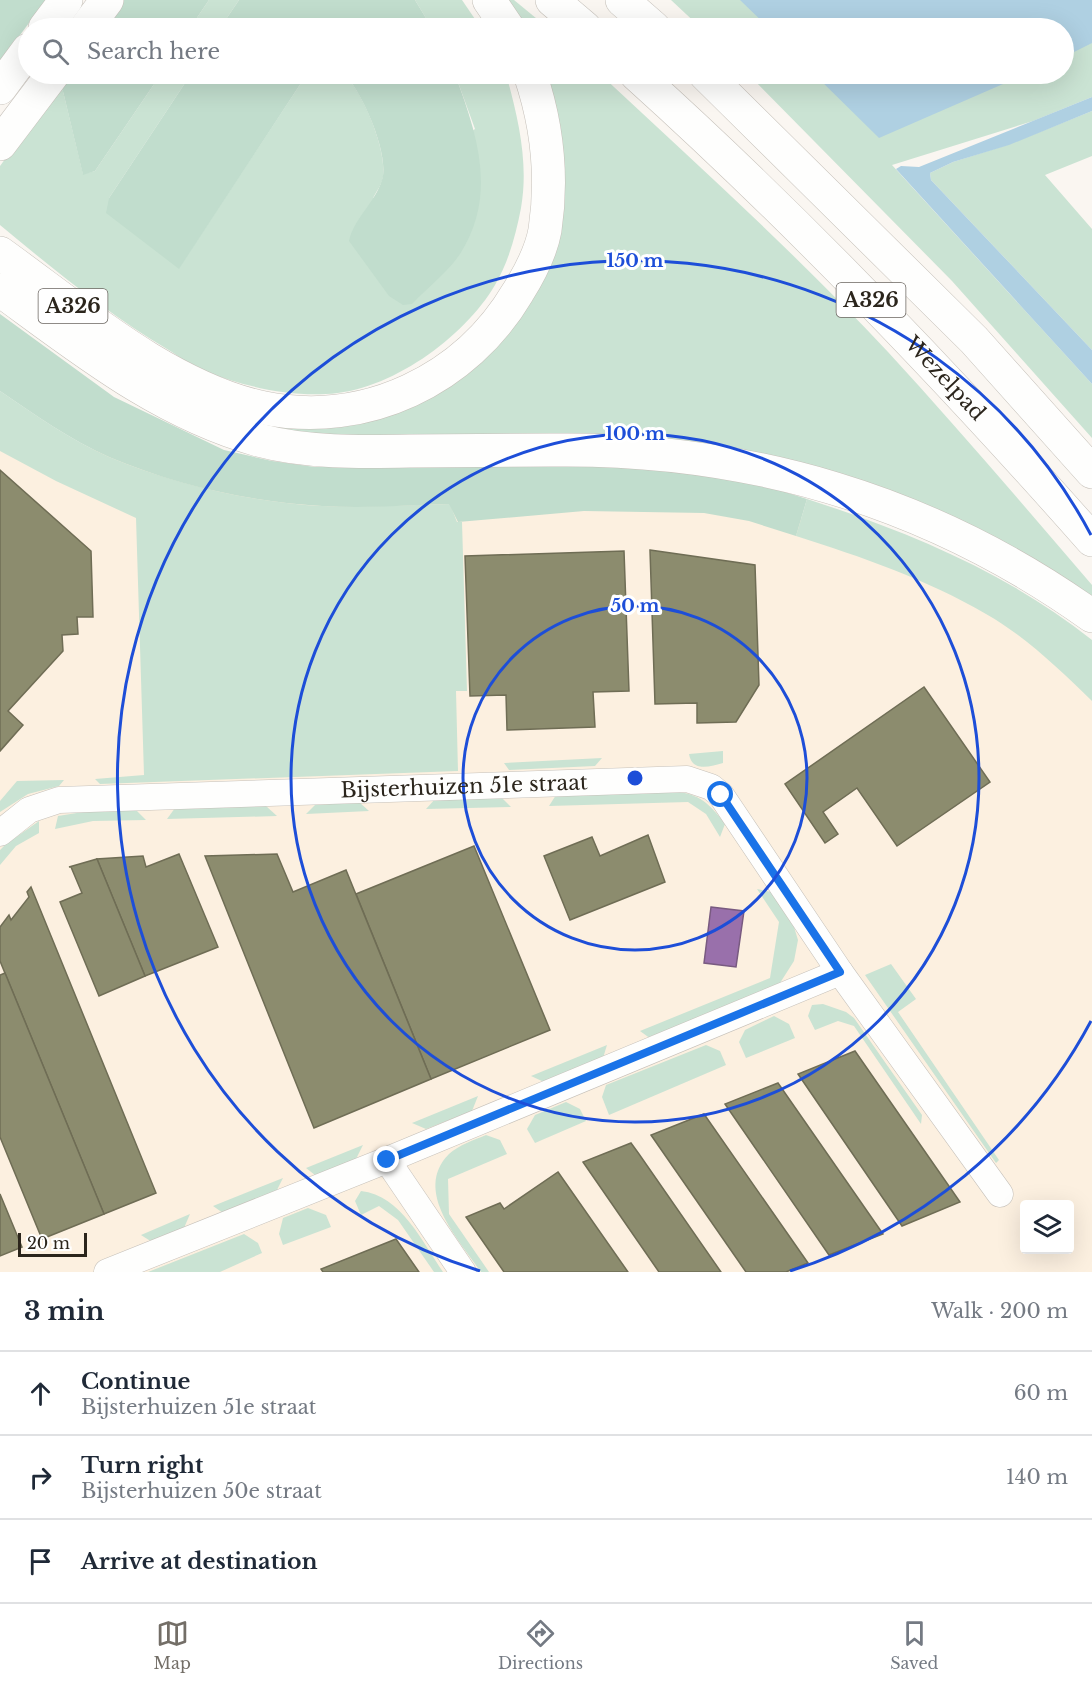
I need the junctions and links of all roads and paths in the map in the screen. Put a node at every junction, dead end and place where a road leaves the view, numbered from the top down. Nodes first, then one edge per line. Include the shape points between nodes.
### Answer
1 (66, 0) edge
2 (107, 0) edge
3 (489, 0) edge
4 (552, 0) edge
5 (622, 0) edge
6 (52, 18) edge
7 (94, 18) edge
8 (501, 18) edge
9 (573, 18) edge
10 (643, 18) edge
11 (18, 64) edge
12 (45, 84) edge
13 (534, 84) edge
14 (647, 84) edge
15 (715, 84) edge
16 (0, 88) edge
17 (0, 144) edge
18 (0, 253) edge
19 (0, 290) edge
20 (1092, 472) edge
21 (1092, 540) edge
22 (1092, 616) edge
23 (0, 833) edge
24 (840, 972) junction
25 (387, 1160) junction
26 (1000, 1194) dead end
27 (107, 1272) edge
28 (463, 1272) edge

1 - 6 main road
2 - 7 main road
3 - 8 main road
4 - 9 main road
5 - 10 main road
11 - 16 main road
12 - 17 main road
13 - 18 main road, A326 via 548,147 548,192 544,232 531,270 491,332 465,357 403,394 365,408 322,413 285,411 212,392 148,357
14 - 21 main road, Wezelpad / A326 via 865,293
15 - 20 main road, A326 via 974,340
19 - 22 main road, A326 via 128,382 219,428 262,441 309,449 368,452 602,449 715,460 766,470 825,484 946,529 1008,561
23 - 24 street, Bijsterhuizen 51e straat via 29,810 59,800 687,779 721,795
24 - 25 street
24 - 26 street, Bijsterhuizen 51e straat
25 - 27 street
25 - 28 street

